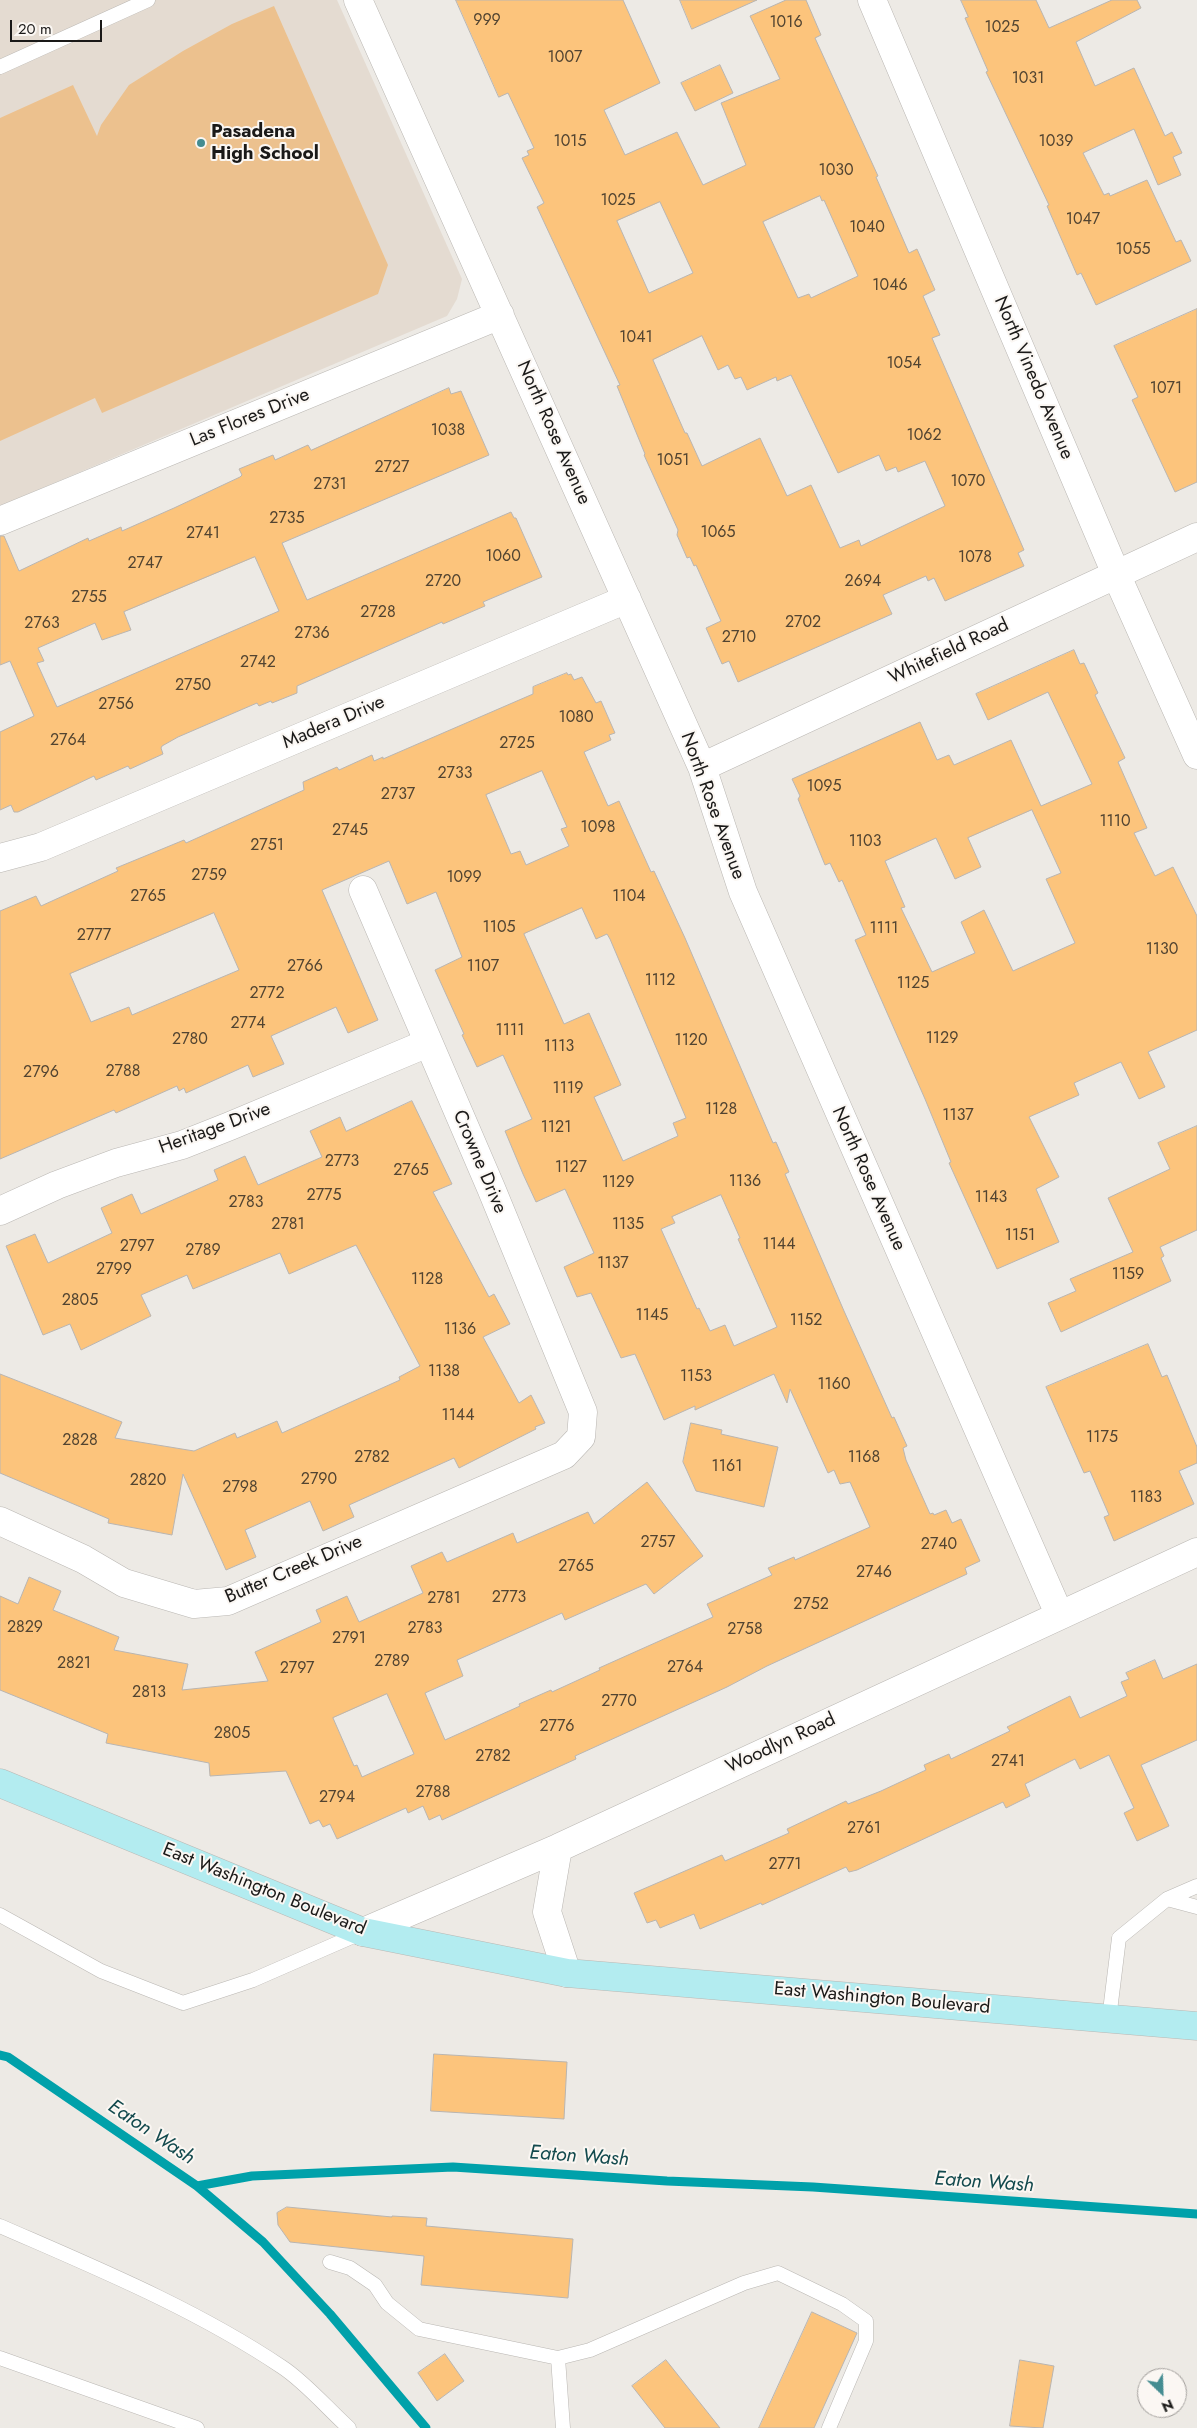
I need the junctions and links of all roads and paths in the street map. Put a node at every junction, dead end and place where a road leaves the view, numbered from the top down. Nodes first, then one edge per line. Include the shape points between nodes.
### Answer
1 (148, 0) edge
2 (358, 0) edge
3 (872, 0) edge
4 (0, 67) edge
5 (500, 315) junction
6 (0, 521) edge
7 (1197, 537) edge
8 (1116, 574) junction
9 (627, 599) junction
10 (1197, 755) edge
11 (702, 767) junction
12 (0, 858) edge
13 (363, 890) dead end
14 (428, 1043) junction
15 (0, 1211) edge
16 (581, 1437) joint
17 (0, 1521) edge
18 (1197, 1552) edge
19 (1060, 1614) junction
20 (0, 1783) edge
21 (558, 1848) junction
22 (1197, 1886) edge
23 (1167, 1900) junction
24 (1197, 1907) edge
25 (0, 1915) edge
26 (363, 1932) junction
27 (567, 1972) junction
28 (1109, 2018) junction
29 (1197, 2026) edge
30 (0, 2226) edge
31 (330, 2262) dead end
32 (0, 2358) edge
33 (558, 2358) junction
34 (197, 2428) edge
35 (349, 2428) edge
36 (563, 2428) edge
37 (829, 2428) edge

1 - 4 lane
2 - 5 street, North Rose Avenue
3 - 8 street, North Vinedo Avenue
5 - 6 street, Las Flores Drive
5 - 9 street, North Rose Avenue
7 - 8 street, Whitefield Road
8 - 10 street, North Vinedo Avenue
8 - 11 street, Whitefield Road
9 - 11 street, North Rose Avenue
9 - 12 street, Madera Drive via 41,848
11 - 19 street, North Rose Avenue via 743,892
13 - 14 street, Crowne Drive
14 - 15 street, Heritage Drive via 182,1145 108,1166
14 - 16 street, Crowne Drive via 583,1412
16 - 17 street, Butter Creek Drive via 564,1455 228,1601 194,1604 124,1583 84,1559
18 - 19 street, Woodlyn Road
19 - 21 street, Woodlyn Road
20 - 26 main road, East Washington Boulevard
21 - 26 street, Woodlyn Road
21 - 27 street via 547,1912
22 - 23 lane
23 - 24 lane
23 - 28 lane via 1119,1938
25 - 26 lane via 101,1972 183,2003 253,1980
26 - 27 main road, East Washington Boulevard
27 - 28 main road, East Washington Boulevard
28 - 29 main road, East Washington Boulevard
30 - 35 lane via 133,2284 211,2325 283,2368
31 - 33 lane via 350,2268 375,2285 387,2303 420,2329
32 - 34 lane
33 - 36 lane
33 - 37 lane via 590,2350 744,2283 778,2273 842,2304 866,2321 866,2341

